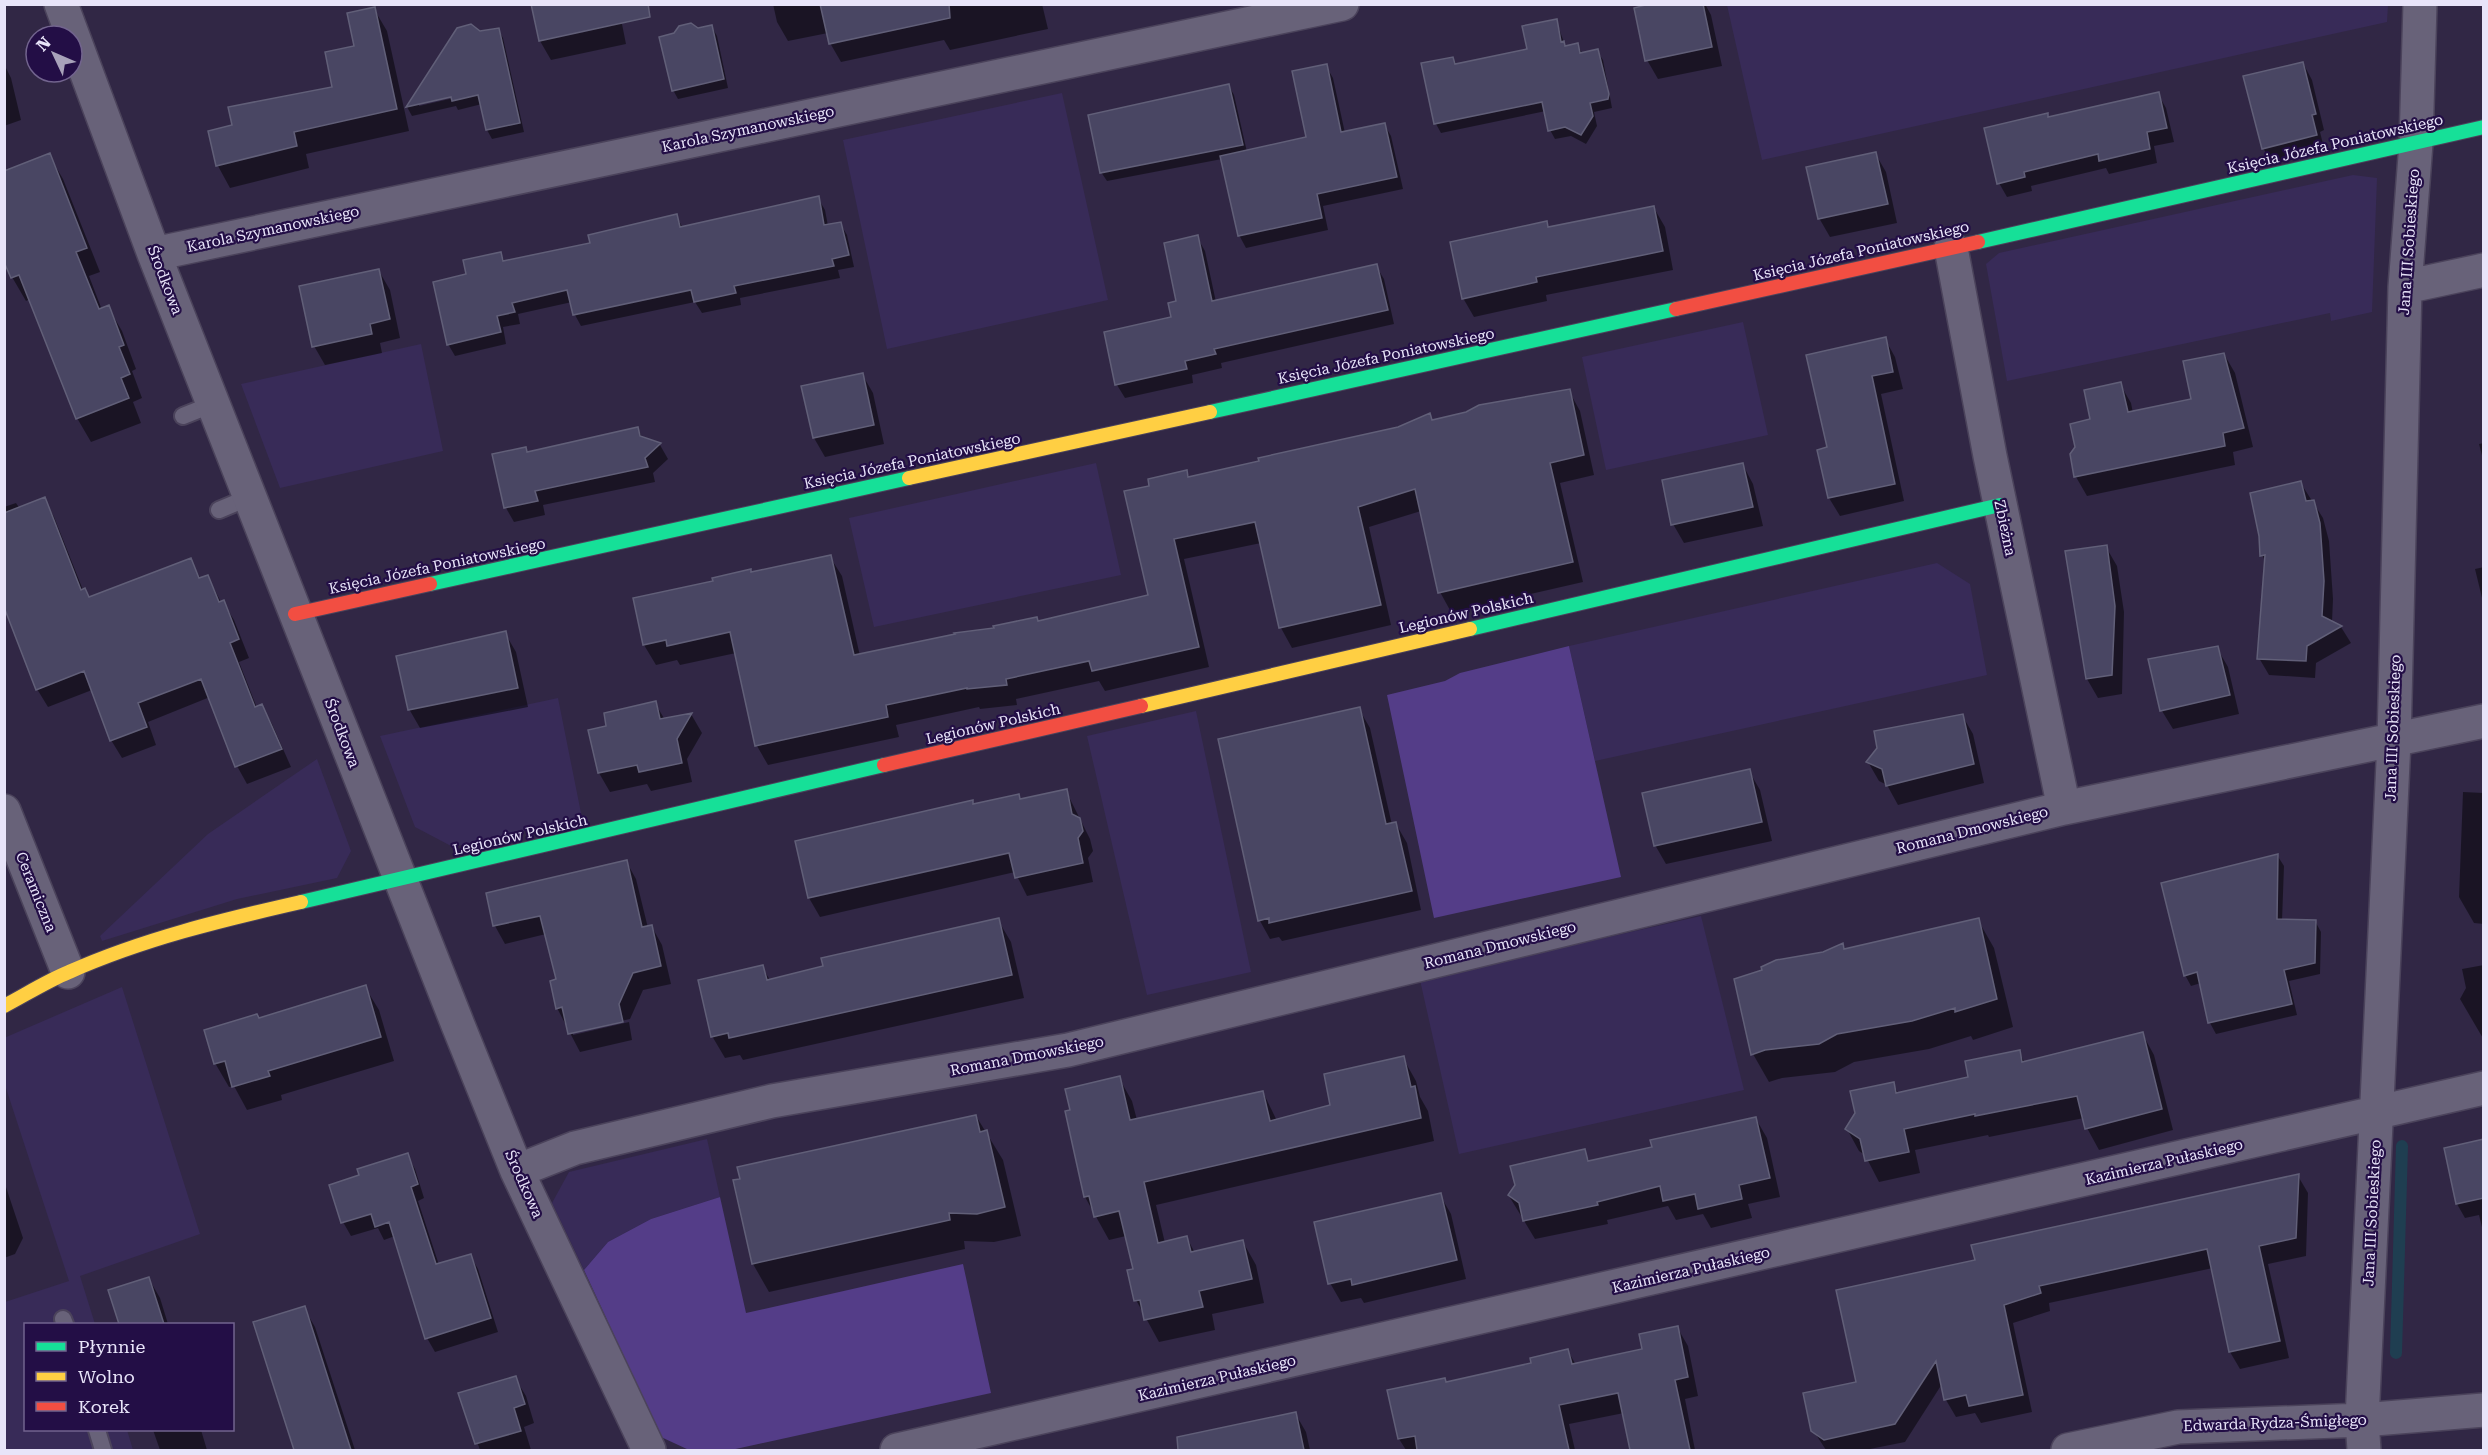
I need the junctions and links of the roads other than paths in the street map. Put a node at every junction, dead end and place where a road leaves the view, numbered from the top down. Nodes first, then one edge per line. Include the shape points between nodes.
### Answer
1 (1342, 4) edge
2 (2420, 4) edge
3 (68, 6) edge
4 (2484, 127) edge
5 (2416, 143) junction
6 (1951, 248) junction
7 (154, 254) junction
8 (2484, 270) edge
9 (2405, 287) junction
10 (213, 404) junction
11 (183, 416) dead end
12 (250, 497) junction
13 (2000, 505) junction
14 (219, 510) dead end
15 (295, 614) junction
16 (2484, 722) edge
17 (2394, 741) junction
18 (2064, 808) junction
19 (4, 811) edge
20 (399, 880) junction
21 (68, 972) junction
22 (4, 1006) edge
23 (2484, 1088) edge
24 (2376, 1113) junction
25 (517, 1171) junction
26 (2484, 1410) edge
27 (97, 1431) edge
28 (2363, 1435) edge
29 (103, 1450) edge
30 (649, 1450) edge
31 (897, 1450) edge
32 (2068, 1450) edge

1 - 7 street, Karola Szymanowskiego
2 - 5 street, Jana III Sobieskiego
3 - 7 street, Środkowa
4 - 5 street, Księcia Józefa Poniatowskiego
5 - 6 street, Księcia Józefa Poniatowskiego
5 - 9 street, Jana III Sobieskiego
6 - 13 street, Zbieżna
6 - 15 street, Księcia Józefa Poniatowskiego
7 - 10 street, Środkowa
8 - 9 street
9 - 17 street, Jana III Sobieskiego
10 - 11 lane
10 - 12 street, Środkowa
12 - 14 lane
12 - 15 street, Środkowa
13 - 18 street, Zbieżna
13 - 20 street, Legionów Polskich
15 - 20 street, Środkowa
16 - 17 street, Romana Dmowskiego
17 - 18 street, Romana Dmowskiego
17 - 24 street, Jana III Sobieskiego
18 - 25 street, Romana Dmowskiego via 1068,1050 760,1104 574,1148
19 - 21 street, Ceramiczna
20 - 21 street, Legionów Polskich via 209,923
20 - 25 street, Środkowa
21 - 22 street, Legionów Polskich
23 - 24 street, Kazimierza Pułaskiego
24 - 28 street, Jana III Sobieskiego
24 - 31 street, Kazimierza Pułaskiego
25 - 30 street, Środkowa
26 - 28 street, Edwarda Rydza-Śmigłego
27 - 29 lane
28 - 32 street, Edwarda Rydza-Śmigłego via 2178,1427

